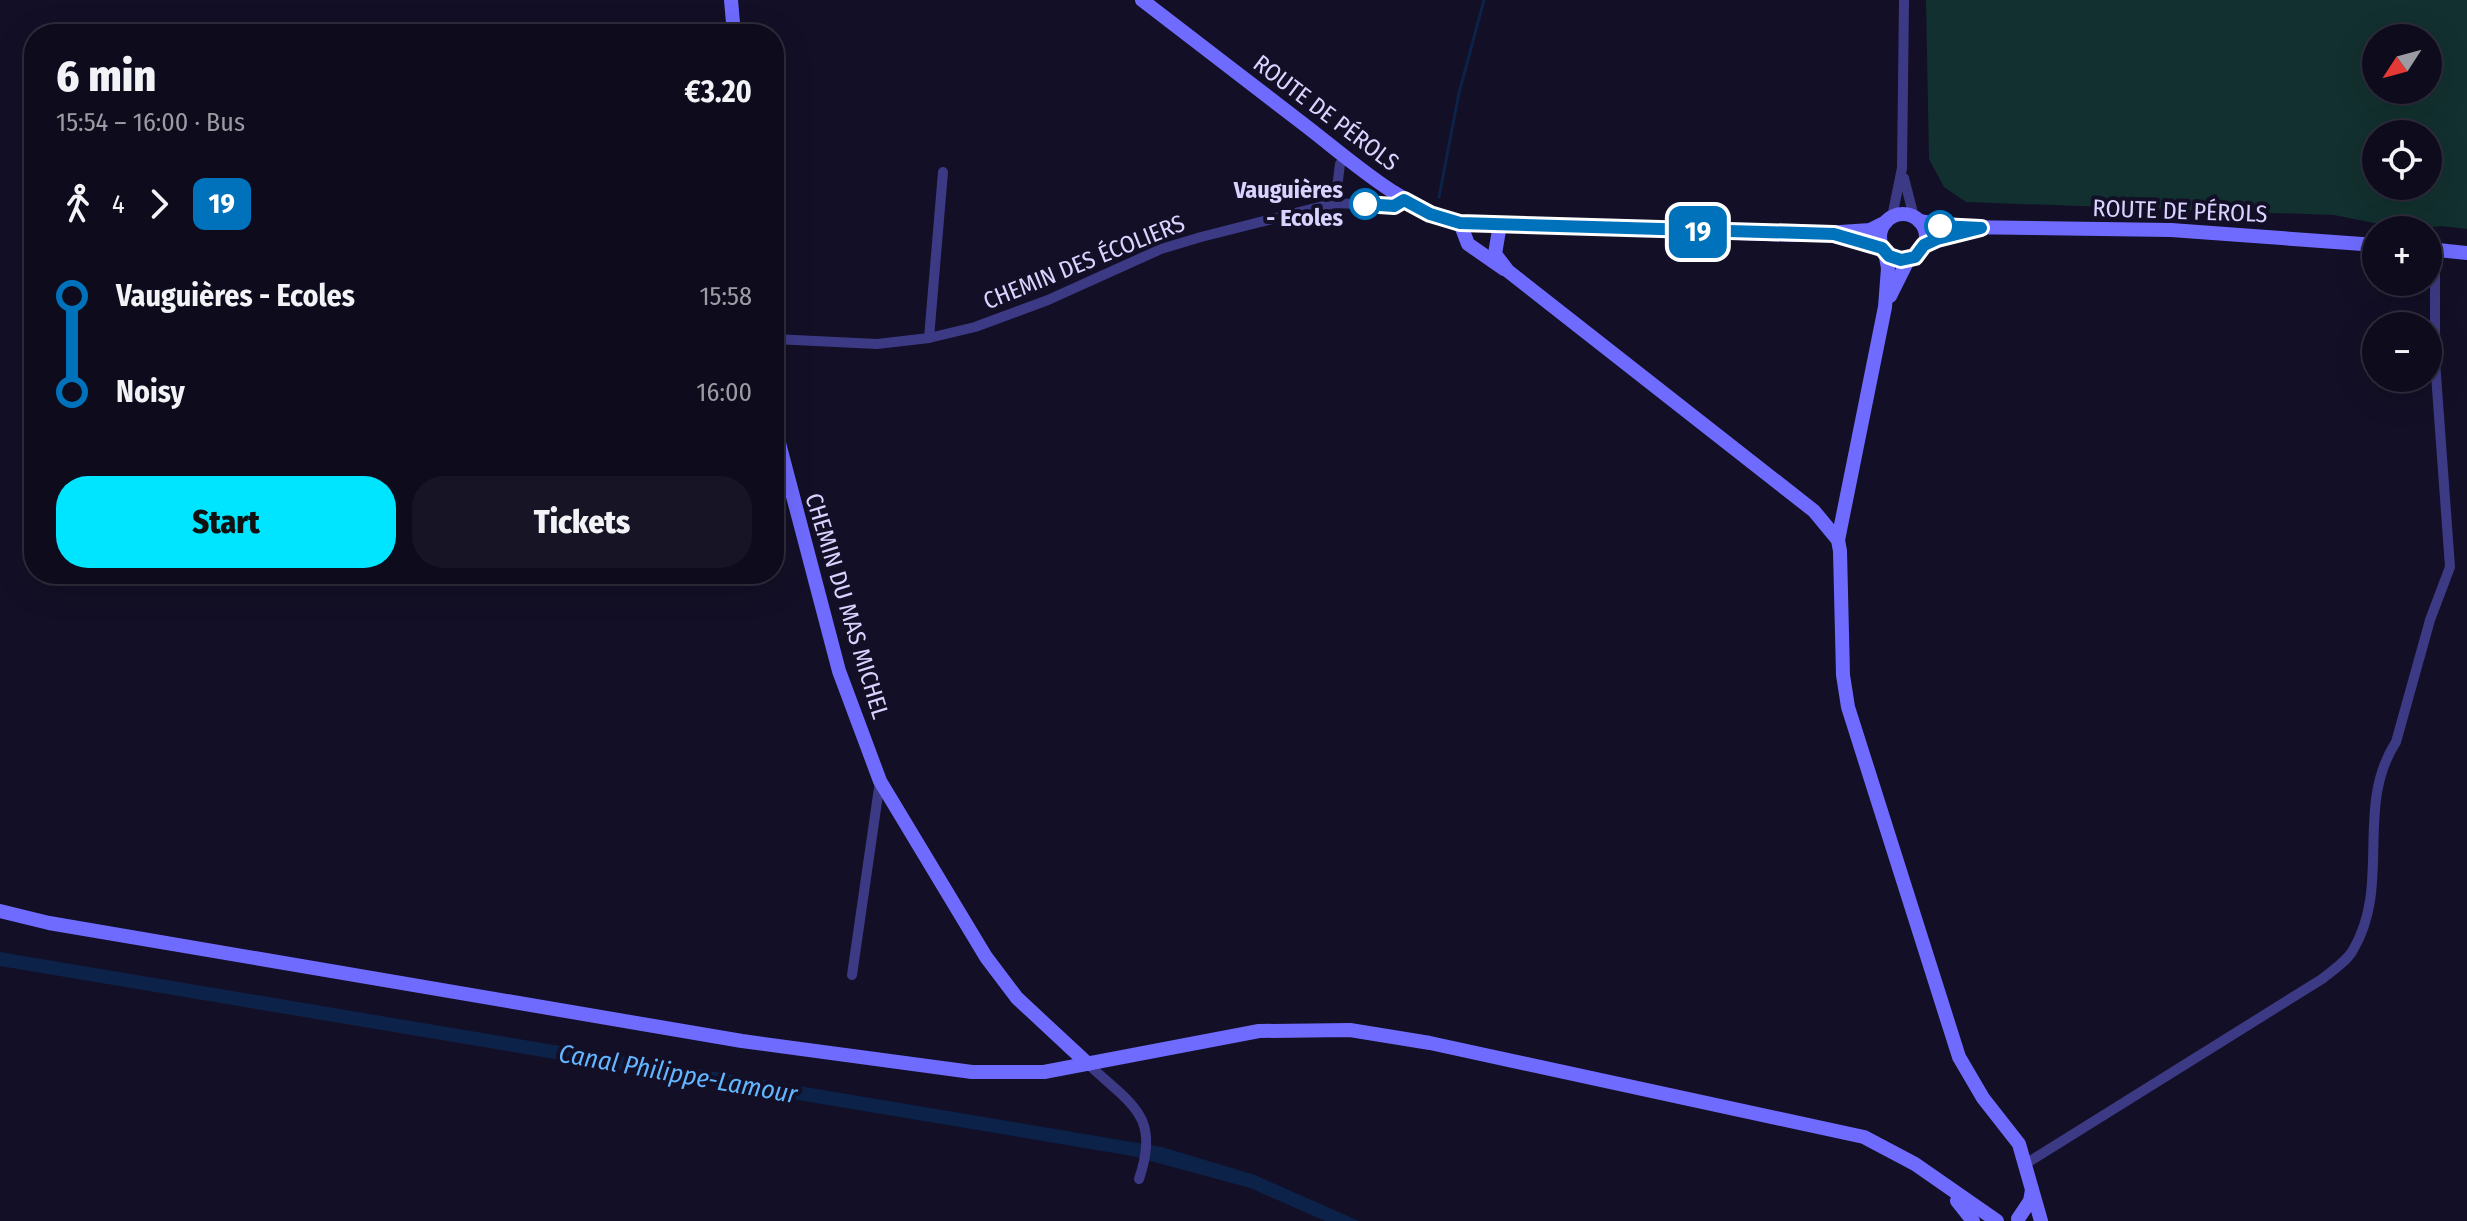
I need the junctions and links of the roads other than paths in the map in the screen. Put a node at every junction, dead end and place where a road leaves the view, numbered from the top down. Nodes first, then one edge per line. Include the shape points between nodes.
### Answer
1 (731, 0) edge
2 (1142, 0) edge
3 (1904, 0) edge
4 (733, 24) edge
5 (1346, 157) junction
6 (1902, 168) junction
7 (943, 172) dead end
8 (1404, 200) junction
9 (1335, 203) junction
10 (1889, 219) junction
11 (1916, 219) junction
12 (1460, 223) junction
13 (1500, 224) junction
14 (1981, 228) junction
15 (1834, 234) junction
16 (2362, 244) edge
17 (1924, 245) junction
18 (1884, 250) junction
19 (2442, 250) edge
20 (2467, 253) edge
21 (1908, 260) junction
22 (1508, 271) junction
23 (2433, 296) edge
24 (1885, 307) junction
25 (929, 338) junction
26 (784, 339) edge
27 (784, 462) edge
28 (1838, 540) junction
29 (880, 781) junction
30 (0, 911) edge
31 (852, 975) dead end
32 (1088, 1064) junction
33 (2027, 1163) junction
34 (1139, 1179) dead end
35 (1940, 1183) junction
36 (2033, 1186) junction
37 (2019, 1220) edge
38 (1973, 1221) edge
39 (1997, 1221) edge
40 (2041, 1221) edge

1 - 4 street
2 - 5 street, ROUTE DE PÉROLS
3 - 6 street
5 - 8 street, ROUTE DE PÉROLS
5 - 9 street via 1340,164
6 - 10 street
6 - 11 street
7 - 25 street
8 - 9 street, CHEMIN DES ÉCOLIERS via 1394,206
8 - 12 street, ROUTE DE PÉROLS
9 - 25 street, CHEMIN DES ÉCOLIERS via 1161,249 1048,300
10 - 11 street
10 - 15 street, ROUTE DE PÉROLS via 1870,230
10 - 18 street via 1880,234
11 - 14 street, ROUTE DE PÉROLS
11 - 17 street via 1925,232
12 - 13 street, ROUTE DE PÉROLS
12 - 22 street via 1468,244
13 - 15 street, ROUTE DE PÉROLS
13 - 22 street via 1495,254
14 - 16 street, ROUTE DE PÉROLS via 2171,230
14 - 17 street, ROUTE DE PÉROLS
15 - 18 street, ROUTE DE PÉROLS
17 - 21 street
18 - 21 street via 1895,259
18 - 24 street
19 - 20 street
21 - 24 street
22 - 28 street via 1814,511
23 - 33 street via 2450,567 2376,791 2375,884 2352,953 2322,979
24 - 28 street
25 - 26 street, CHEMIN DES ÉCOLIERS via 877,344
27 - 29 street, CHEMIN DU MAS MICHEL via 839,671
28 - 33 street via 1848,707 1880,813 1959,1057
29 - 31 street
29 - 32 street, CHEMIN DU MAS MICHEL via 986,957 1017,998
30 - 32 street via 742,1041 927,1068 1016,1074
32 - 34 street via 1147,1127
32 - 35 street via 1259,1031 1350,1030 1833,1128 1889,1148
33 - 36 street
35 - 38 street
35 - 39 street
36 - 37 street
36 - 40 street

